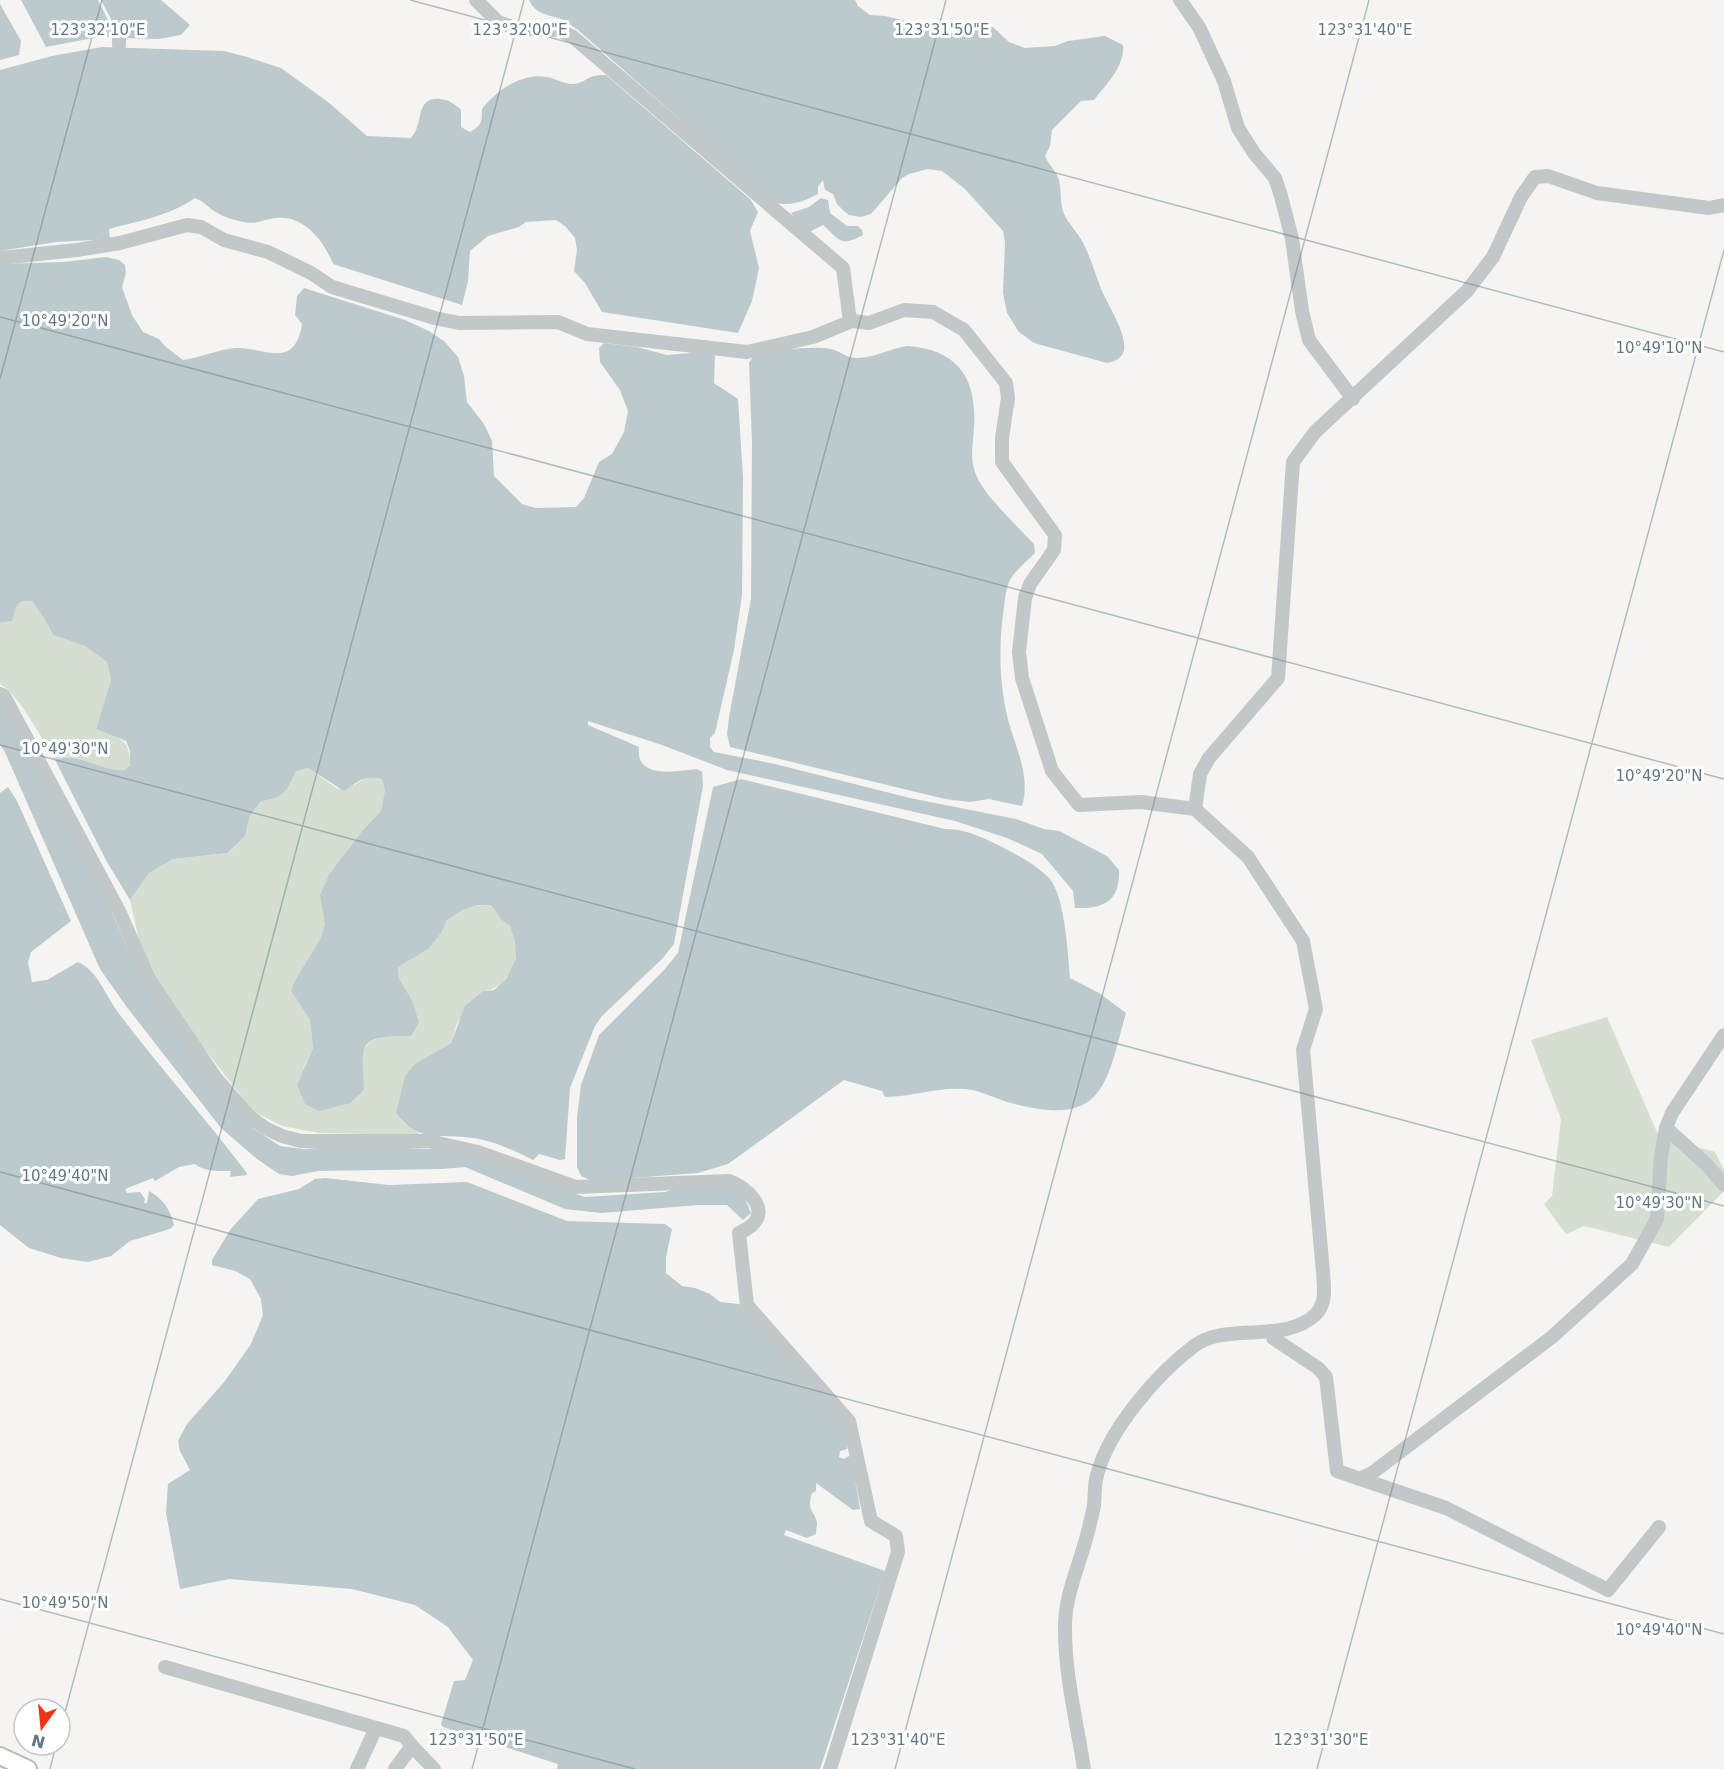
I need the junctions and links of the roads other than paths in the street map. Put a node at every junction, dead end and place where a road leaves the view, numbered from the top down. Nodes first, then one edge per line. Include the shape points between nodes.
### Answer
1 (476, 0) edge
2 (1180, 0) edge
3 (1724, 205) edge
4 (0, 258) edge
5 (852, 321) junction
6 (1353, 399) junction
7 (0, 693) edge
8 (1195, 809) junction
9 (1724, 1035) edge
10 (1666, 1128) junction
11 (1724, 1185) edge
12 (1272, 1331) junction
13 (1359, 1479) junction
14 (1659, 1527) dead end
15 (165, 1667) dead end
16 (376, 1728) junction
17 (412, 1746) junction
18 (0, 1756) edge
19 (28, 1769) edge
20 (357, 1769) edge
21 (395, 1769) edge
22 (434, 1769) edge
23 (830, 1769) edge
24 (1084, 1769) edge

1 - 5 street via 498,22 518,29 559,30 573,37 843,268
2 - 6 street via 1199,27 1224,81 1238,128 1275,178 1293,239 1309,340
3 - 6 street via 1709,208 1597,193 1548,176 1535,177 1521,197 1493,257 1467,291
4 - 5 street via 120,243 188,225 268,252 332,287 459,323 558,322 587,334 747,352 813,337
5 - 8 street via 869,323 904,310 933,312 964,330 1006,383 1002,462 1055,535 1054,550 1025,598 1018,652 1022,678 1052,771 1079,806 1141,802
6 - 8 street via 1315,432 1293,462 1278,678 1209,758 1200,774
7 - 23 street via 119,911 149,979 215,1077 249,1116 265,1128 301,1141 429,1141 478,1152 576,1187 729,1181 741,1185 755,1200 758,1214 754,1224 740,1233 747,1305 849,1421 871,1521 896,1536 898,1552
8 - 12 street via 1248,857 1303,941 1316,1009 1303,1050 1323,1272 1322,1306 1301,1323
9 - 10 street
10 - 11 street
10 - 13 street via 1657,1220 1632,1264 1552,1337
12 - 13 street via 1273,1338 1326,1377 1337,1471
12 - 24 street via 1217,1335 1195,1345 1134,1406 1108,1445 1097,1476 1094,1506 1072,1582 1065,1626 1065,1654
13 - 14 street via 1446,1508 1608,1590
15 - 16 street
16 - 17 street via 404,1736
16 - 20 street
17 - 21 street
17 - 22 street
18 - 19 main road

